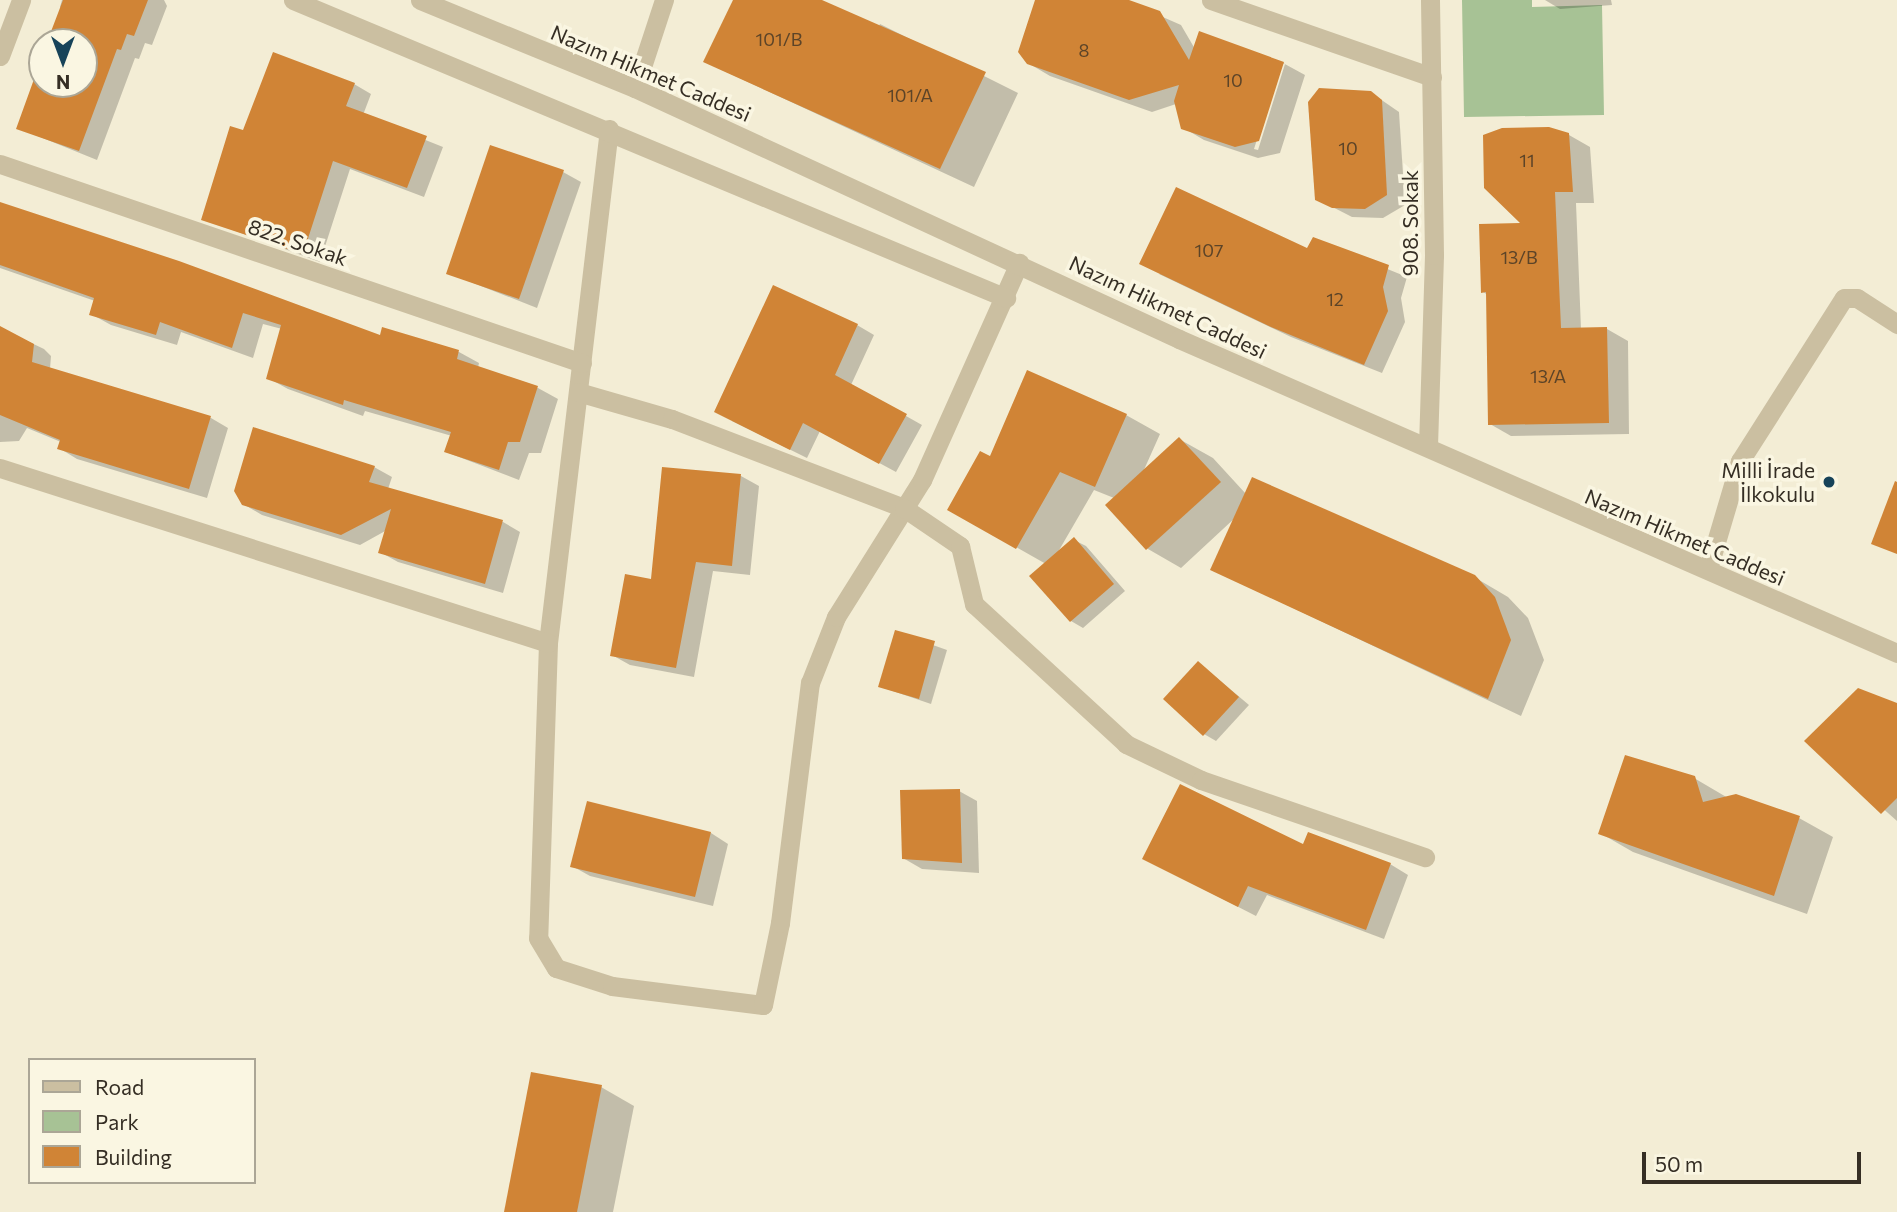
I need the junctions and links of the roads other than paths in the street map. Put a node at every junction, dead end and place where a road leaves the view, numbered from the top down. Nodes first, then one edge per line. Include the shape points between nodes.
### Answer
1 (22, 0) edge
2 (293, 0) edge
3 (420, 0) edge
4 (664, 0) edge
5 (1211, 0) edge
6 (1430, 0) edge
7 (0, 56) edge
8 (1432, 76) junction
9 (635, 88) junction
10 (609, 129) junction
11 (0, 164) edge
12 (1019, 263) junction
13 (1006, 299) junction
14 (1897, 324) edge
15 (582, 363) junction
16 (578, 392) junction
17 (1428, 446) junction
18 (0, 468) edge
19 (904, 508) junction
20 (1708, 569) junction
21 (548, 643) junction
22 (1897, 653) edge
23 (1424, 857) dead end

1 - 7 street
2 - 10 street
3 - 9 street, Nazım Hikmet Caddesi
4 - 9 street
5 - 8 street
6 - 8 street, 908. Sokak
8 - 17 street, 908. Sokak via 1434,255
9 - 12 street, Nazım Hikmet Caddesi
10 - 13 street
10 - 15 street
11 - 15 street, 822. Sokak
12 - 13 street
12 - 17 street, Nazım Hikmet Caddesi via 1180,339
13 - 19 street via 922,480
14 - 20 street via 1857,298 1844,298 1740,461
15 - 16 street
16 - 19 street via 672,419
16 - 21 street
17 - 20 street, Nazım Hikmet Caddesi via 1541,500
18 - 21 street
19 - 21 street via 835,617 810,683 780,923 764,1005 612,986 556,968 538,938
19 - 23 street via 960,546 974,604 1126,744 1202,780
20 - 22 street, Nazım Hikmet Caddesi

